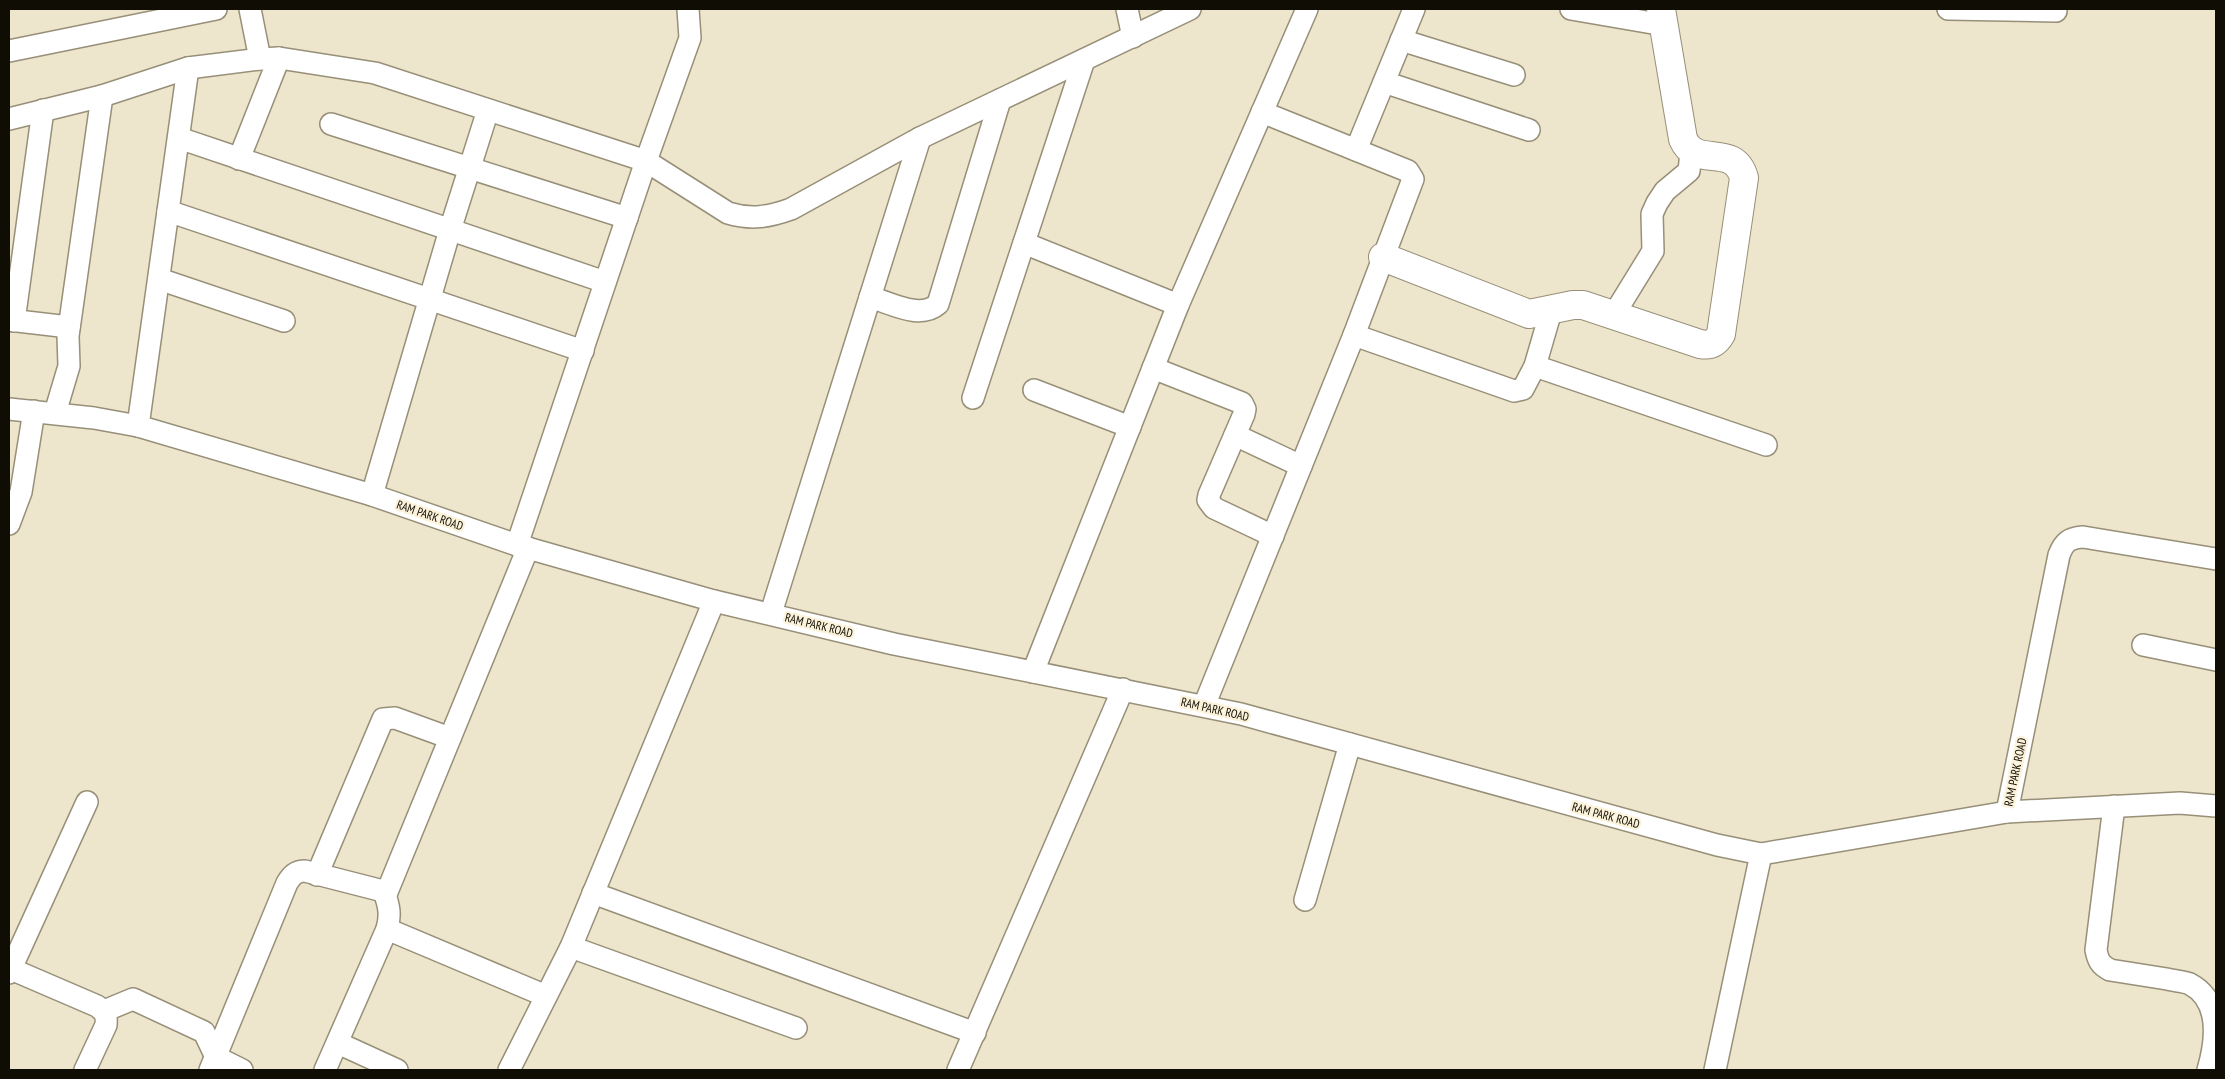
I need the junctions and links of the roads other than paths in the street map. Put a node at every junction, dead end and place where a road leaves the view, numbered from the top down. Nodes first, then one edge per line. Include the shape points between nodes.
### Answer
1 (216, 9) edge
2 (250, 9) edge
3 (688, 9) edge
4 (1127, 9) edge
5 (1190, 9) edge
6 (1307, 9) edge
7 (1414, 9) edge
8 (1571, 9) edge
9 (1948, 9) edge
10 (2056, 11) dead end
11 (1662, 17) edge
12 (1134, 37) junction
13 (1401, 40) junction
14 (9, 51) edge
15 (270, 58) junction
16 (1084, 60) junction
17 (188, 68) junction
18 (1514, 75) dead end
19 (1384, 82) junction
20 (102, 96) junction
21 (1000, 100) junction
22 (43, 110) junction
23 (488, 110) junction
24 (1262, 112) junction
25 (9, 119) edge
26 (331, 124) dead end
27 (1528, 130) dead end
28 (179, 138) junction
29 (920, 138) junction
30 (1356, 150) junction
31 (1691, 152) junction
32 (239, 160) junction
33 (646, 161) junction
34 (470, 168) junction
35 (168, 211) junction
36 (627, 218) junction
37 (450, 230) junction
38 (1024, 243) junction
39 (1383, 257) junction
40 (159, 279) junction
41 (605, 282) junction
42 (870, 297) junction
43 (430, 300) junction
44 (1178, 305) junction
45 (1551, 311) junction
46 (1613, 316) junction
47 (11, 321) edge
48 (284, 321) dead end
49 (69, 328) junction
50 (1354, 335) junction
51 (583, 351) junction
52 (1535, 366) junction
53 (1153, 368) junction
54 (1034, 390) dead end
55 (973, 398) dead end
56 (9, 409) edge
57 (34, 411) junction
58 (56, 413) junction
59 (138, 426) junction
60 (1130, 427) junction
61 (1235, 435) junction
62 (1766, 445) dead end
63 (1301, 466) junction
64 (15, 492) edge
65 (372, 495) junction
66 (9, 524) edge
67 (1273, 536) junction
68 (523, 546) junction
69 (2216, 560) edge
70 (714, 601) junction
71 (771, 613) junction
72 (2143, 645) dead end
73 (2216, 660) edge
74 (1033, 672) junction
75 (1123, 689) junction
76 (1204, 706) junction
77 (450, 738) junction
78 (1350, 744) junction
79 (87, 802) dead end
80 (2114, 806) junction
81 (2216, 806) edge
82 (2007, 812) junction
83 (1760, 854) junction
84 (317, 875) junction
85 (384, 892) junction
86 (593, 893) junction
87 (1305, 900) dead end
88 (387, 930) junction
89 (571, 946) junction
90 (10, 971) edge
91 (546, 996) junction
92 (104, 1011) junction
93 (796, 1028) dead end
94 (975, 1033) junction
95 (338, 1043) junction
96 (213, 1064) edge
97 (85, 1070) edge
98 (242, 1070) edge
99 (325, 1070) edge
100 (397, 1070) edge
101 (509, 1070) edge
102 (958, 1070) edge
103 (1715, 1070) edge
104 (2208, 1070) edge

1 - 14 street
2 - 15 street
3 - 33 street via 690,38
4 - 12 street
5 - 12 street
6 - 24 street
7 - 13 street
8 - 11 street
9 - 10 street
11 - 31 street via 1683,139
12 - 16 street
13 - 18 street
13 - 19 street
15 - 17 street
15 - 23 street via 375,73
15 - 32 street
16 - 21 street
16 - 38 street
17 - 20 street
17 - 28 street
19 - 27 street
19 - 30 street
20 - 22 street
20 - 49 street
21 - 29 street
21 - 42 street via 938,304 926,312 918,312
22 - 25 street
22 - 47 street
23 - 33 street
23 - 34 street
24 - 30 street
24 - 44 street
26 - 34 street
28 - 32 street
28 - 35 street
29 - 33 street via 791,208 757,218 728,213
29 - 42 street
30 - 39 street via 1408,171 1413,179
31 - 46 street via 1689,171 1665,191 1657,203 1652,214 1653,251
31 - 46 street via 1735,161 1744,178 1721,334 1718,340 1706,345
32 - 37 street
33 - 36 street
34 - 36 street
34 - 37 street
35 - 40 street
35 - 43 street
36 - 41 street
37 - 41 street
37 - 43 street
38 - 44 street
38 - 55 street
39 - 45 street via 1519,311 1529,314
39 - 50 street
40 - 48 street
40 - 59 street
41 - 51 street
42 - 71 street
43 - 51 street
43 - 65 street
44 - 53 street
45 - 46 street via 1572,305
45 - 52 street
47 - 49 street
49 - 58 street via 69,366
50 - 52 street via 1514,390 1523,389
50 - 63 street
51 - 68 street
52 - 62 street
53 - 60 street
53 - 61 street via 1242,403 1244,414
54 - 60 street
56 - 57 street, RAM PARK ROAD
57 - 58 street, RAM PARK ROAD
57 - 64 street
58 - 59 street, RAM PARK ROAD
59 - 65 street, RAM PARK ROAD
60 - 74 street
61 - 63 street
61 - 67 street via 1209,495 1210,505
63 - 67 street
64 - 66 street
65 - 68 street, RAM PARK ROAD
67 - 76 street
68 - 70 street, RAM PARK ROAD
68 - 77 street
69 - 82 street, RAM PARK ROAD via 2083,537 2072,538 2063,544
70 - 71 street, RAM PARK ROAD
70 - 86 street
71 - 74 street, RAM PARK ROAD via 894,644
72 - 73 street
74 - 75 street, RAM PARK ROAD
75 - 76 street, RAM PARK ROAD
75 - 94 street
76 - 78 street, RAM PARK ROAD
77 - 84 street via 395,718 383,719
77 - 85 street
78 - 83 street, RAM PARK ROAD
78 - 87 street
79 - 90 street
80 - 81 street via 2180,803
80 - 82 street
80 - 104 street via 2096,950 2098,959 2110,970 2189,983 2203,993 2215,1027 2215,1047
82 - 83 street, RAM PARK ROAD
83 - 103 street
84 - 85 street
84 - 96 street via 299,872 292,875 287,883
85 - 88 street via 390,907
86 - 89 street
86 - 94 street
88 - 91 street
88 - 95 street
89 - 91 street
89 - 93 street
90 - 92 street
91 - 101 street
92 - 96 street via 133,999 204,1032
92 - 97 street via 106,1025
94 - 102 street
95 - 99 street
95 - 100 street
96 - 98 street

